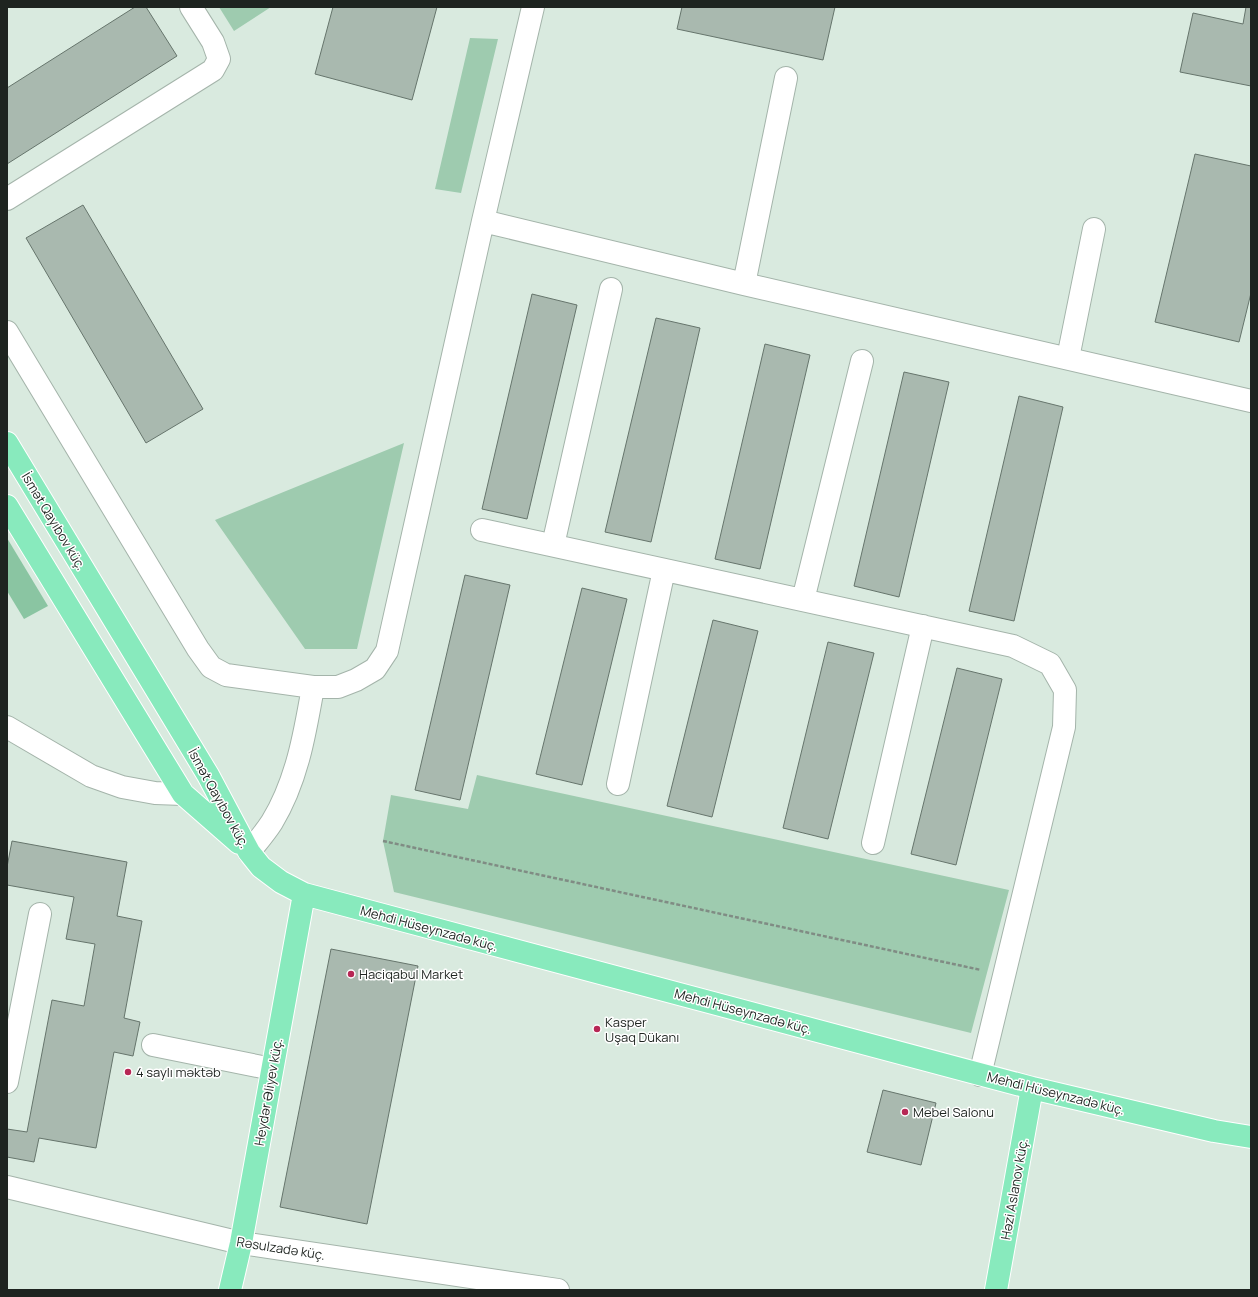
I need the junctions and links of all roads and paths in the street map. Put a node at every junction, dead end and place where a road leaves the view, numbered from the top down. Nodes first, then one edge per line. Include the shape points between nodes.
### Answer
1 (191, 7) edge
2 (533, 7) edge
3 (786, 78) dead end
4 (7, 198) edge
5 (483, 221) junction
6 (1094, 230) dead end
7 (744, 284) junction
8 (611, 289) dead end
9 (7, 332) edge
10 (1068, 358) junction
11 (862, 361) dead end
12 (1251, 401) edge
13 (7, 443) edge
14 (7, 506) edge
15 (482, 530) dead end
16 (553, 545) junction
17 (664, 570) junction
18 (803, 600) junction
19 (923, 626) junction
20 (313, 687) junction
21 (7, 727) edge
22 (618, 784) dead end
23 (184, 794) junction
24 (383, 841) dead end
25 (873, 843) dead end
26 (249, 852) junction
27 (304, 894) junction
28 (40, 914) dead end
29 (988, 971) dead end
30 (153, 1045) dead end
31 (272, 1068) junction
32 (980, 1074) junction
33 (7, 1082) edge
34 (1032, 1088) junction
35 (1251, 1137) edge
36 (7, 1187) edge
37 (241, 1243) junction
38 (230, 1290) edge
39 (558, 1290) edge
40 (996, 1290) edge

1 - 4 street via 213,42 219,59 213,70
2 - 5 street
3 - 7 street
5 - 7 street
5 - 20 street via 387,651 375,669 356,680 338,687
6 - 10 street
7 - 10 street
8 - 16 street
9 - 20 street via 211,667 226,675
10 - 12 street
11 - 18 street
13 - 26 main road, İsmət Qayıbov küç. via 208,775
14 - 23 main road, İsmət Qayıbov küç.
15 - 16 street
16 - 17 street
17 - 18 street
17 - 22 street
18 - 19 street
19 - 25 street
19 - 32 street via 1013,646 1050,664 1065,690 1064,727
20 - 26 street via 304,739 289,789 272,823
21 - 23 street via 91,776 122,787 155,793
23 - 26 main road, İsmət Qayıbov küç.
24 - 29 path
26 - 27 main road, Mehdi Hüseynzadə küç. via 266,871
27 - 31 main road, Heydər Əliyev küç.
27 - 32 main road, Mehdi Hüseynzadə küç.
28 - 33 street
30 - 31 street
31 - 37 main road, Heydər Əliyev küç.
32 - 34 main road, Mehdi Hüseynzadə küç.
34 - 35 main road, Mehdi Hüseynzadə küç. via 1214,1132
34 - 40 main road, Həzi Aslanov küç.
36 - 37 street, Rəsulzadə küç.
37 - 38 main road, Heydər Əliyev küç.
37 - 39 street, Rəsulzadə küç.

